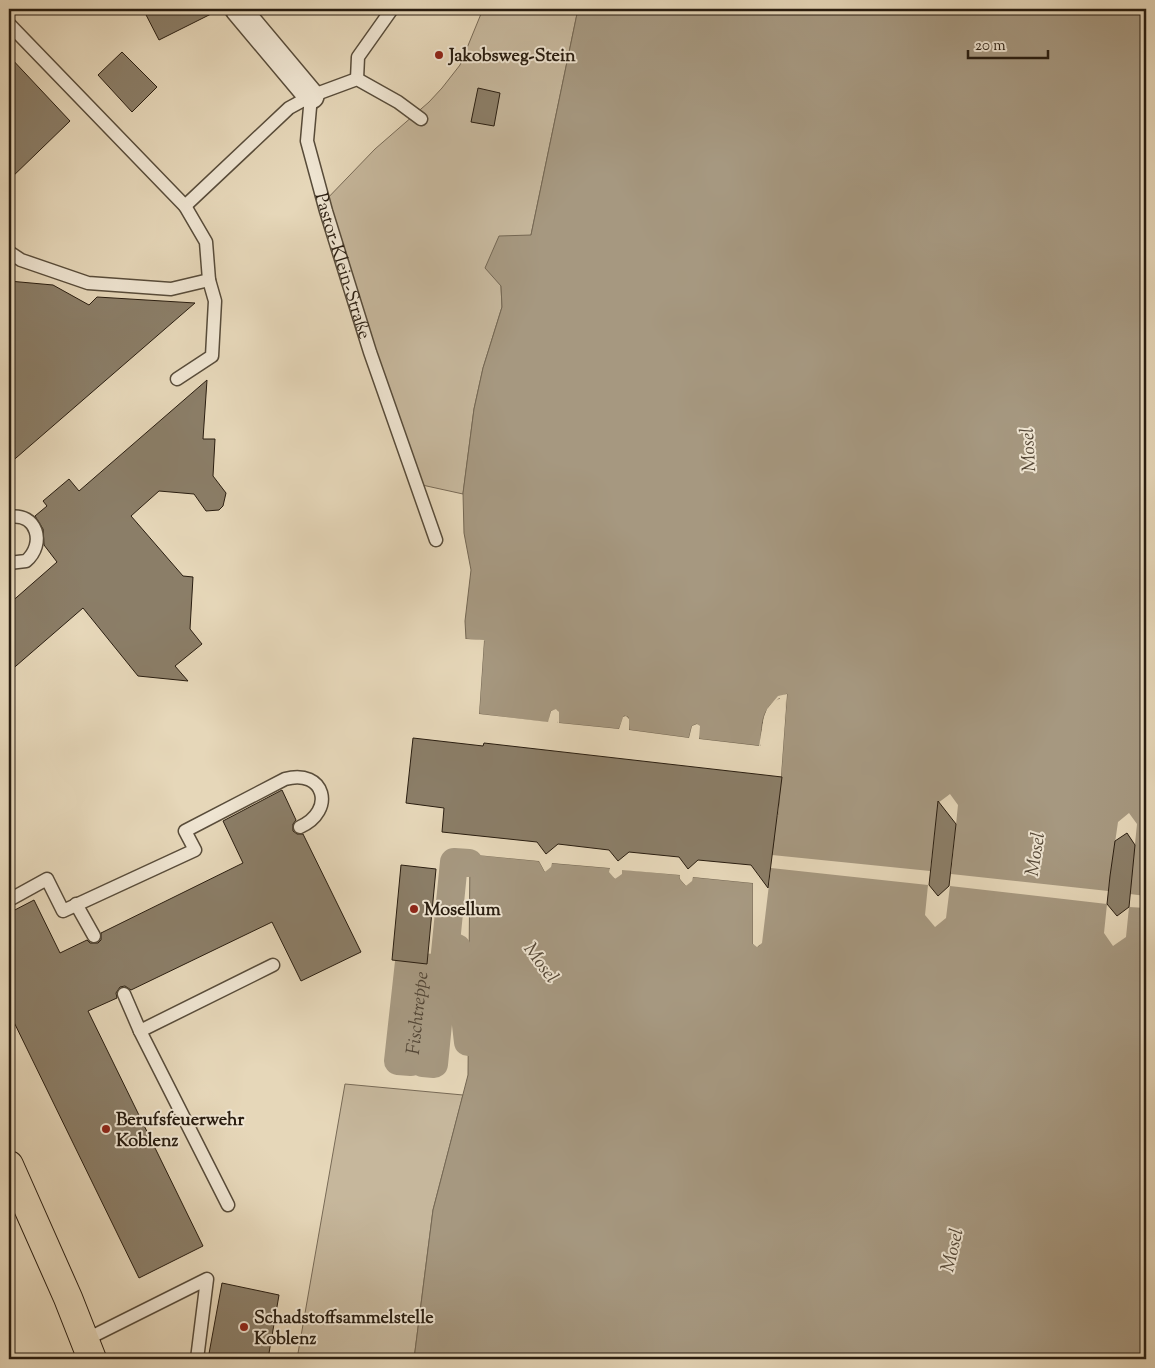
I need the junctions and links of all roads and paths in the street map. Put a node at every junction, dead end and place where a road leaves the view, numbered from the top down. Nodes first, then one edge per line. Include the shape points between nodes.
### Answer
1 (238, 9) edge
2 (392, 9) edge
3 (9, 24) edge
4 (357, 79) junction
5 (311, 96) junction
6 (421, 119) dead end
7 (185, 206) junction
8 (9, 252) edge
9 (209, 280) junction
10 (176, 379) dead end
11 (9, 517) edge
12 (436, 540) dead end
13 (9, 563) edge
14 (300, 828) dead end
15 (9, 900) edge
16 (76, 904) junction
17 (94, 936) dead end
18 (273, 965) dead end
19 (124, 994) dead end
20 (140, 1031) junction
21 (9, 1164) edge
22 (228, 1204) dead end
23 (88, 1350) edge
24 (197, 1359) edge

1 - 5 street
2 - 4 lane via 358,57
3 - 7 lane
4 - 5 lane
4 - 6 lane
5 - 7 lane via 289,108
5 - 12 lane, Pastor-Klein-Straße via 307,141 326,211 370,352
7 - 9 lane via 206,242
8 - 9 lane via 21,260 88,283 171,289
9 - 10 lane via 215,301 212,356
11 - 13 lane via 28,521 38,541 26,561
14 - 16 lane via 312,822 323,803 321,791 315,783 305,777 294,777 185,832 195,850
15 - 16 lane via 47,880 62,911
16 - 17 lane
18 - 20 lane
19 - 20 lane
20 - 22 lane
21 - 23 main road
23 - 24 lane via 207,1278

